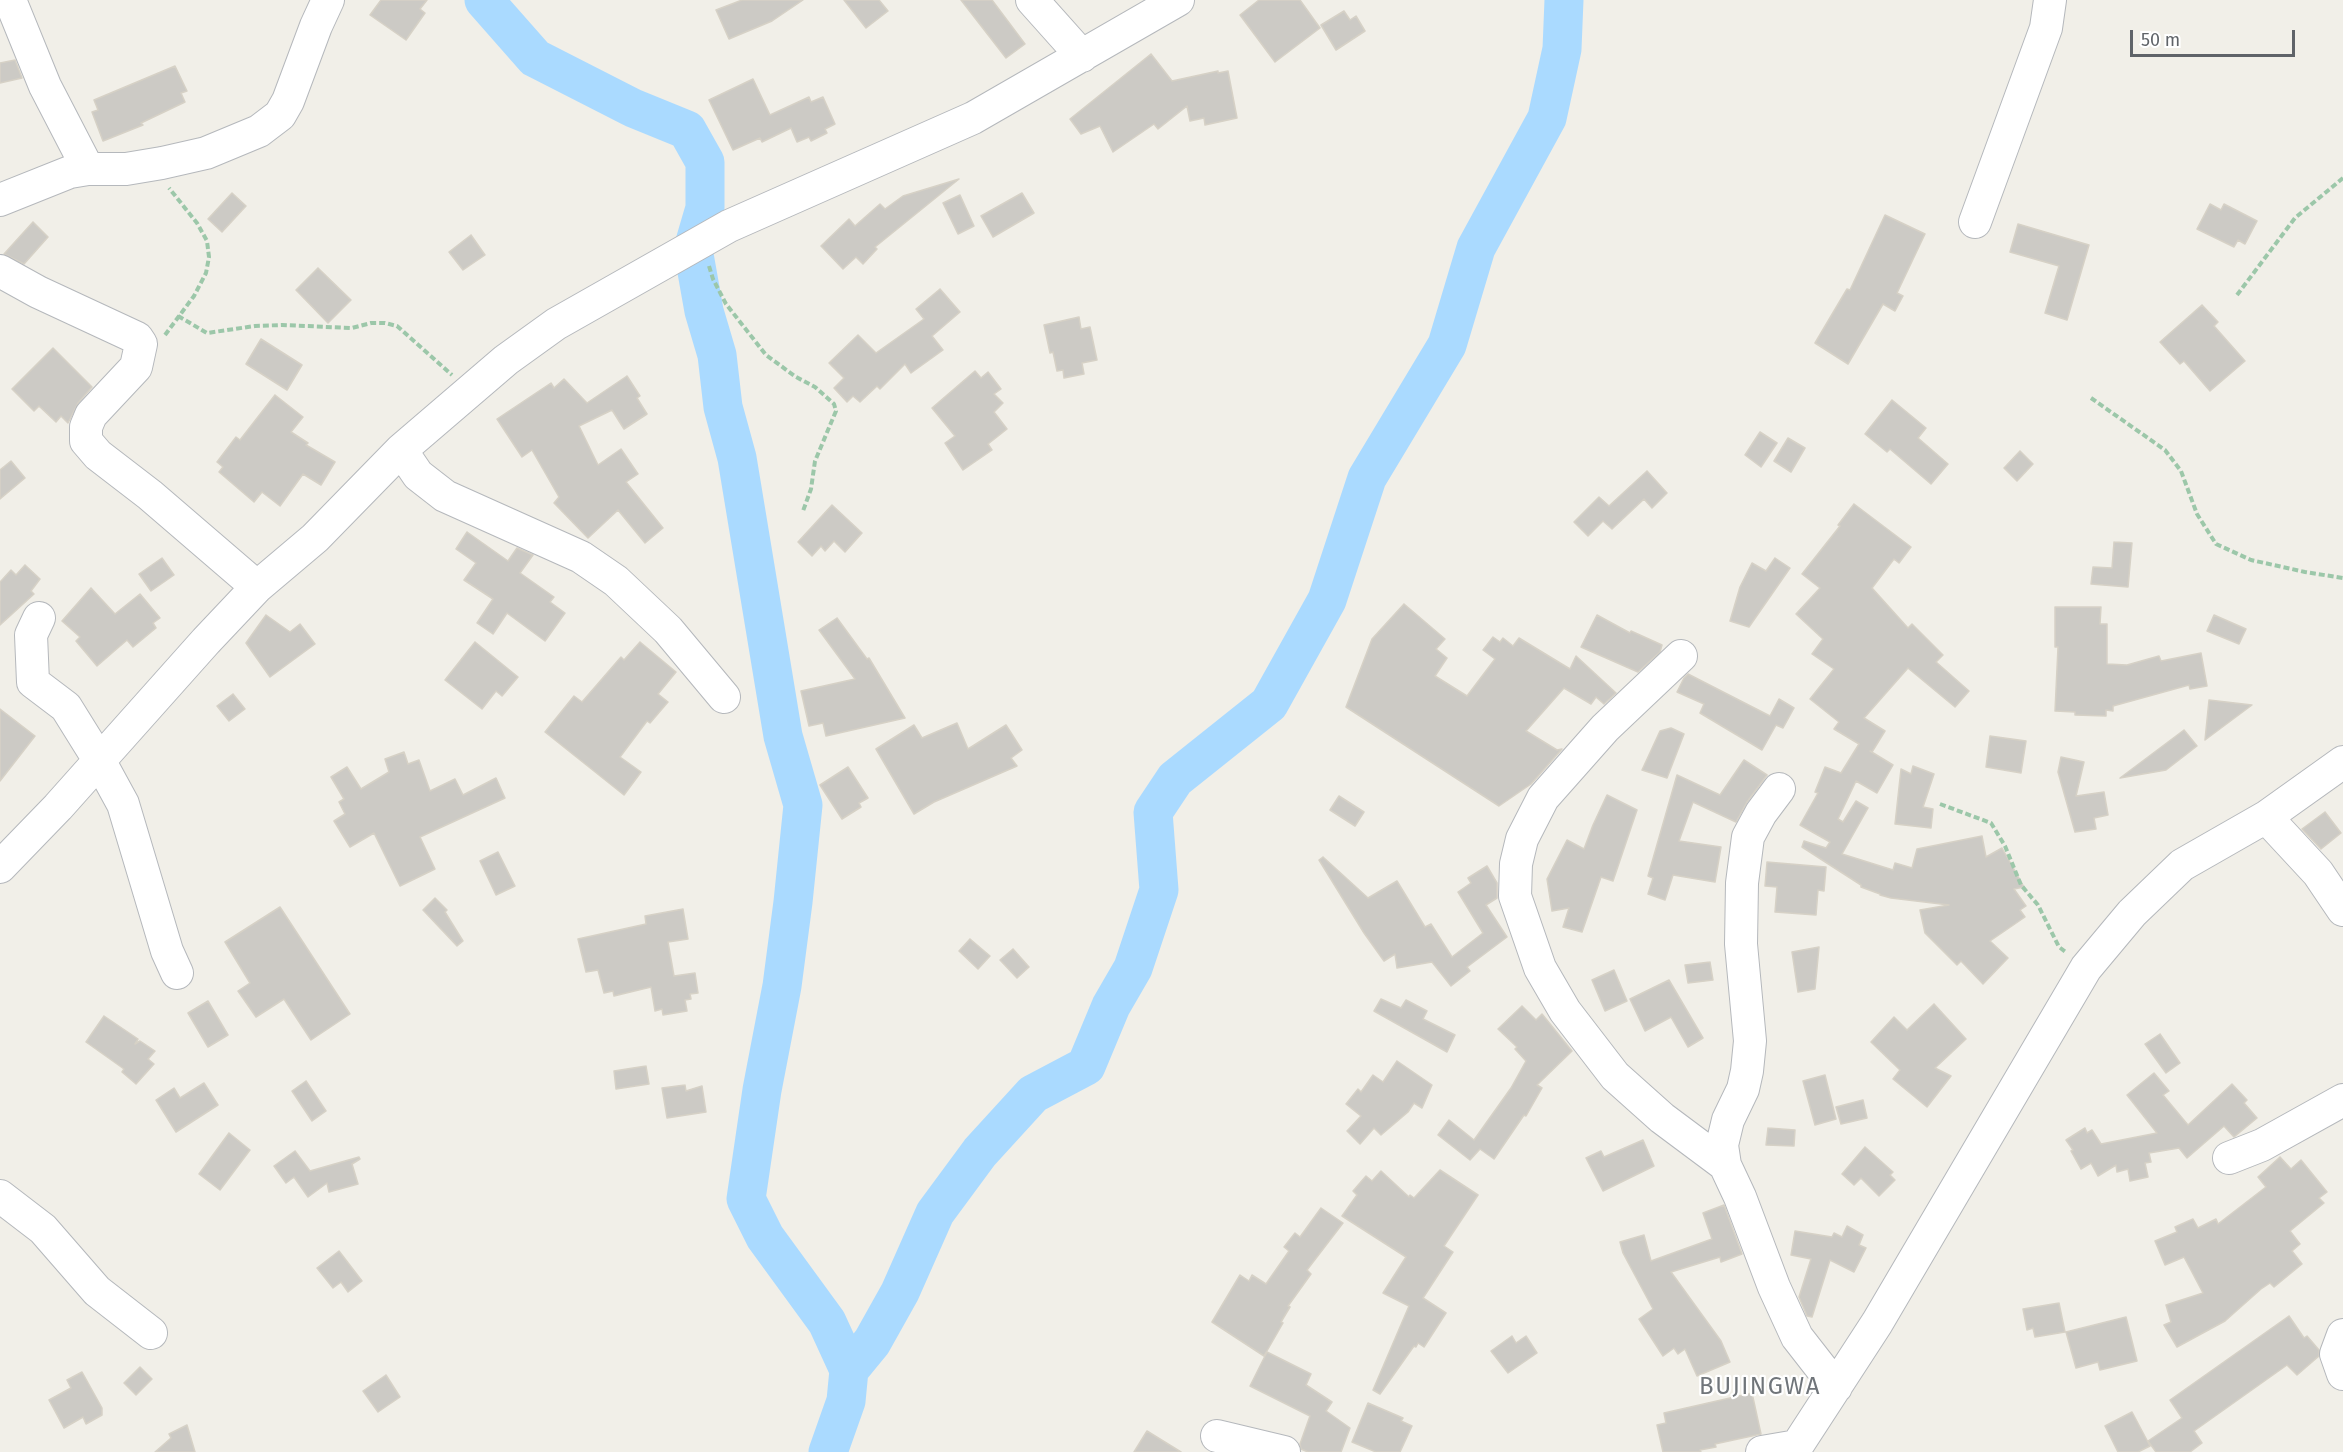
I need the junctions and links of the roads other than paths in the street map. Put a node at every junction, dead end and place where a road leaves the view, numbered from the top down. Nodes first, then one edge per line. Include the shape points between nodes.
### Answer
1 (10, 0) edge
2 (327, 0) edge
3 (1032, 0) edge
4 (1178, 0) edge
5 (2050, 0) edge
6 (1082, 56) junction
7 (88, 169) junction
8 (0, 200) edge
9 (1975, 222) dead end
10 (0, 271) edge
11 (401, 450) junction
12 (257, 587) junction
13 (39, 618) dead end
14 (1681, 656) dead end
15 (724, 697) dead end
16 (99, 760) junction
17 (2343, 762) edge
18 (1779, 789) dead end
19 (2266, 817) junction
20 (0, 867) edge
21 (2343, 910) edge
22 (177, 973) dead end
23 (2343, 1100) edge
24 (2229, 1158) dead end
25 (1725, 1165) junction
26 (0, 1196) edge
27 (151, 1333) dead end
28 (2343, 1335) edge
29 (2343, 1374) edge
30 (1836, 1387) junction
31 (1217, 1437) dead end
32 (1802, 1444) edge
33 (1284, 1452) edge
34 (1762, 1452) edge

1 - 7 street via 45,86
2 - 7 street via 288,101 280,115 259,131 206,153 126,169
3 - 6 street
4 - 6 street
5 - 9 street via 2046,28
6 - 11 street via 973,118 729,226 556,324 506,360
7 - 8 street via 70,172
10 - 12 street via 137,338 141,344 136,367 91,415 86,441
11 - 12 street via 315,538
11 - 15 street via 418,475 445,496 581,557 616,581 668,630
12 - 16 street
13 - 16 street via 31,635 33,682 66,707
14 - 25 street via 1605,728 1543,798 1522,839 1515,896 1540,968 1572,1020 1615,1076 1662,1118
16 - 20 street
16 - 22 street via 123,804
17 - 19 street
18 - 25 street via 1748,837 1741,944 1750,1041 1743,1089 1728,1120 1722,1145
19 - 21 street via 2318,873
19 - 30 street via 2182,866 2132,913 2086,968 1878,1323
23 - 24 street via 2262,1145
25 - 30 street via 1797,1337
26 - 27 street via 44,1229 97,1291
28 - 29 street via 2336,1354
30 - 32 street
31 - 33 street
32 - 34 street

